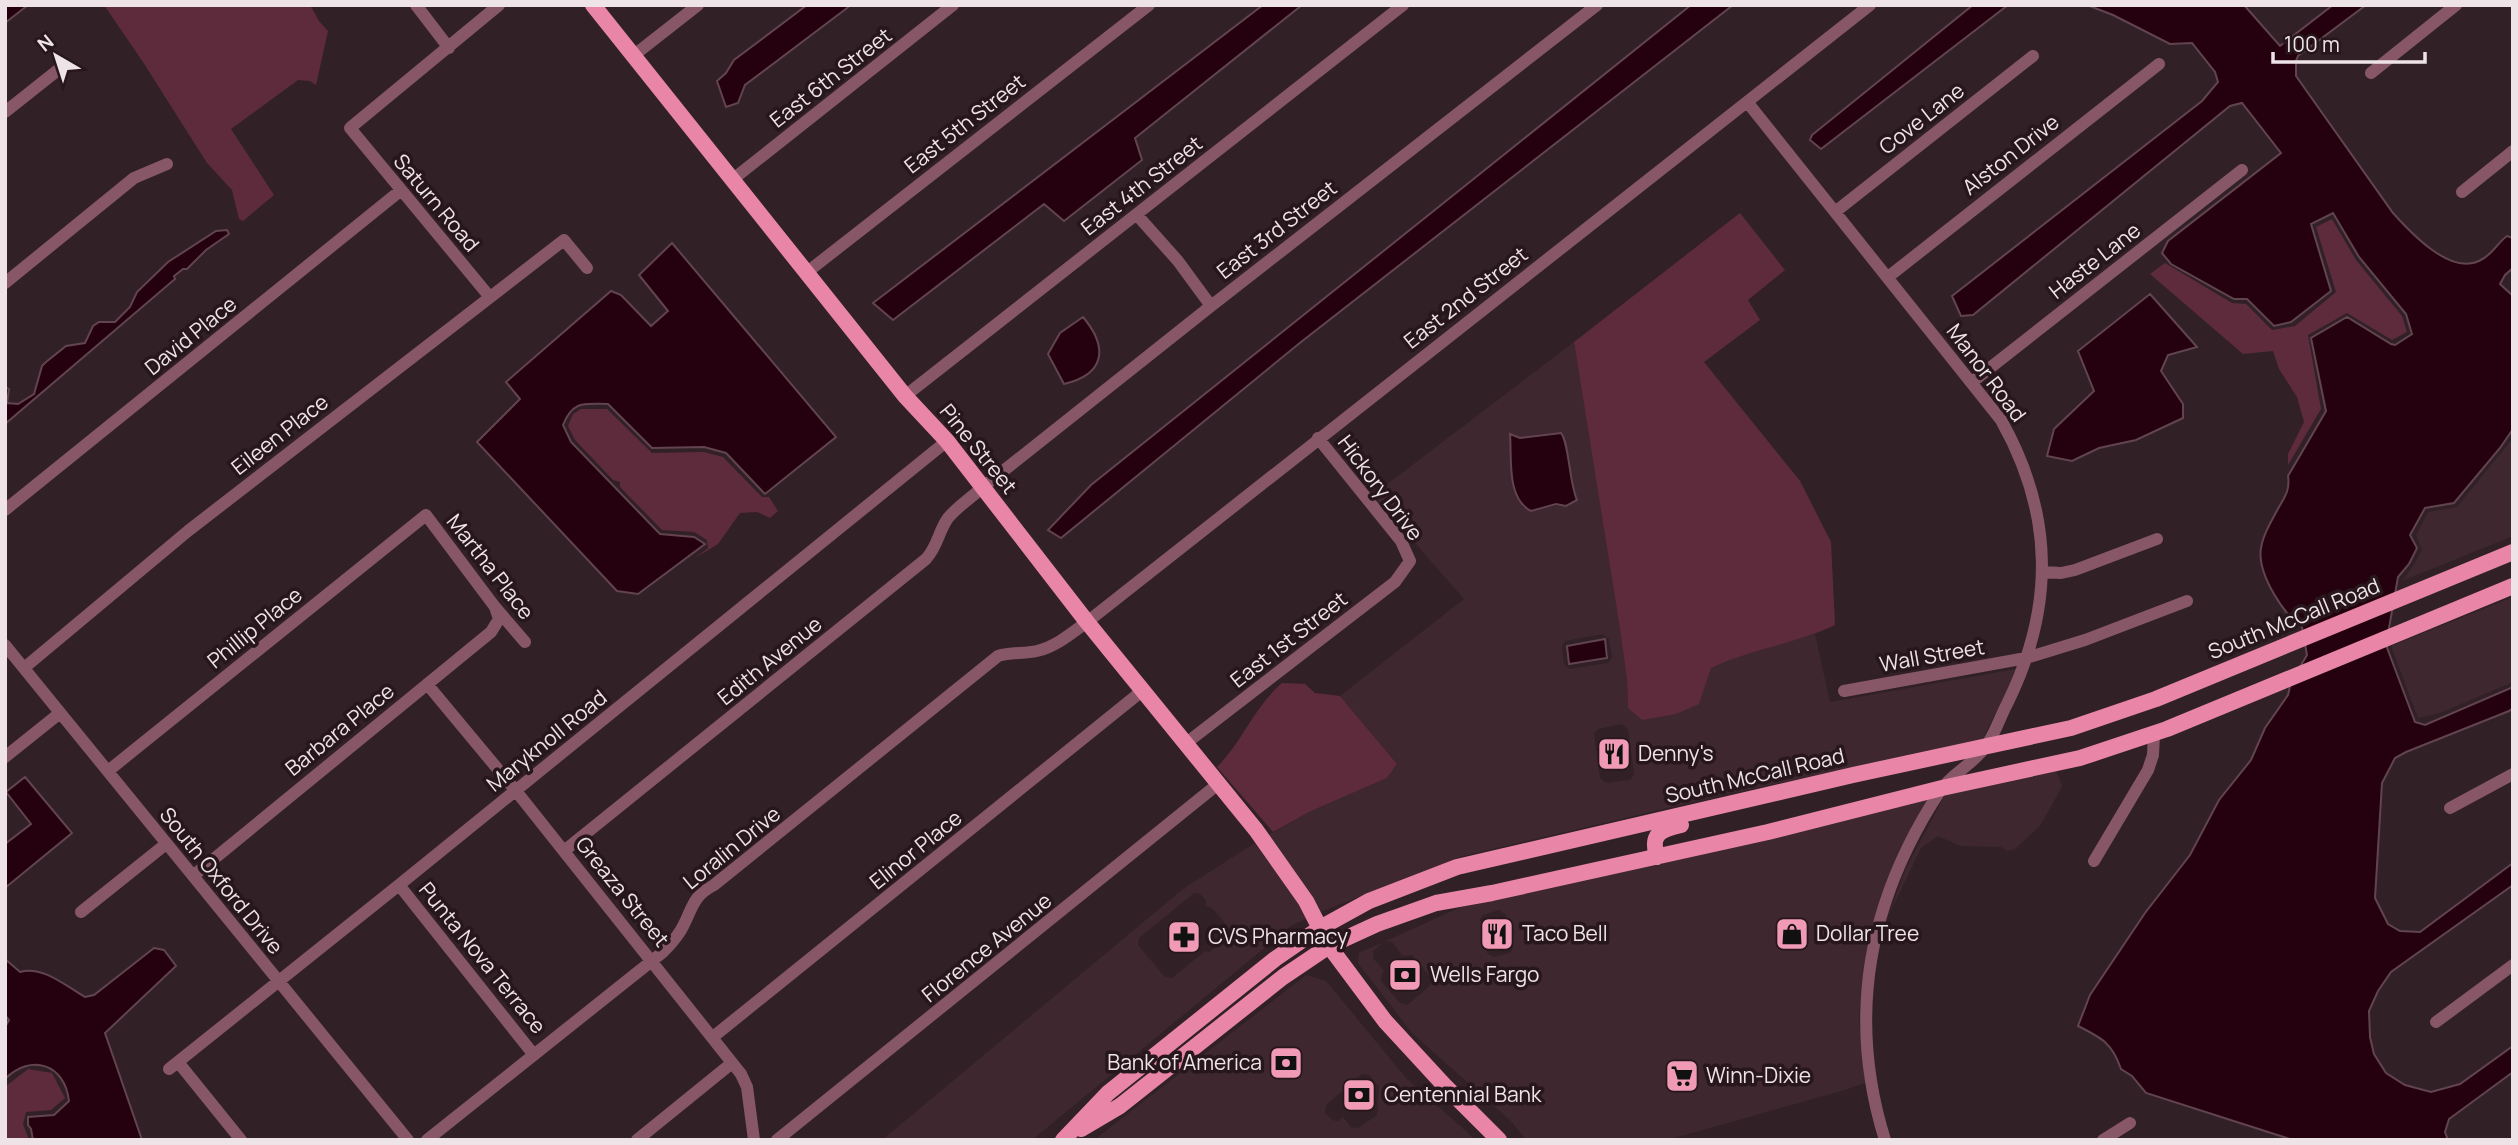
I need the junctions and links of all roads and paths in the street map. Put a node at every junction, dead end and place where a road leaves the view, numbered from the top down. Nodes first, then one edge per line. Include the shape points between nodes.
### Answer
1 (416, 5) edge
2 (499, 5) edge
3 (593, 5) edge
4 (698, 5) edge
5 (953, 5) edge
6 (1149, 5) edge
7 (1403, 5) edge
8 (1597, 5) edge
9 (1870, 5) edge
10 (2456, 5) edge
11 (449, 48) junction
12 (2034, 56) dead end
13 (633, 57) junction
14 (2159, 64) dead end
15 (58, 70) dead end
16 (2371, 73) dead end
17 (1748, 103) junction
18 (5, 112) edge
19 (2513, 151) edge
20 (167, 164) dead end
21 (2242, 170) dead end
22 (732, 180) junction
23 (400, 191) junction
24 (2462, 191) dead end
25 (1835, 212) junction
26 (1137, 215) junction
27 (587, 268) dead end
28 (806, 273) junction
29 (1888, 277) junction
30 (5, 283) edge
31 (489, 296) junction
32 (1210, 306) junction
33 (1972, 382) junction
34 (905, 396) junction
35 (1318, 438) junction
36 (947, 441) junction
37 (984, 487) junction
38 (5, 510) edge
39 (426, 515) joint
40 (2157, 539) dead end
41 (2513, 552) edge
42 (1410, 561) joint
43 (2043, 572) junction
44 (2513, 586) edge
45 (2187, 601) dead end
46 (495, 607) junction
47 (1087, 622) junction
48 (525, 642) dead end
49 (5, 645) edge
50 (2026, 658) junction
51 (24, 667) junction
52 (427, 684) junction
53 (1142, 691) junction
54 (1844, 691) dead end
55 (60, 713) junction
56 (2154, 733) junction
57 (1185, 744) junction
58 (1985, 747) junction
59 (5, 757) edge
60 (108, 771) junction
61 (2513, 774) edge
62 (1218, 785) junction
63 (1942, 788) junction
64 (516, 791) junction
65 (1730, 803) junction
66 (2450, 808) dead end
67 (166, 844) junction
68 (564, 851) junction
69 (1657, 856) junction
70 (2094, 861) dead end
71 (192, 876) junction
72 (399, 886) junction
73 (81, 912) dead end
74 (1320, 928) junction
75 (1329, 946) junction
76 (652, 961) junction
77 (2513, 965) edge
78 (277, 981) junction
79 (2436, 1022) dead end
80 (713, 1037) junction
81 (534, 1055) junction
82 (732, 1063) junction
83 (2130, 1123) dead end
84 (241, 1140) edge
85 (408, 1140) edge
86 (427, 1140) edge
87 (637, 1140) edge
88 (754, 1140) edge
89 (777, 1140) edge
90 (1063, 1140) edge
91 (1499, 1140) edge
92 (1885, 1140) edge
93 (2104, 1140) edge

1 - 11 street
2 - 11 street
3 - 13 main road, Pine Street
4 - 13 street
5 - 22 street, East 6th Street
6 - 28 street, East 5th Street
7 - 26 street, East 4th Street
8 - 32 street, East 3rd Street
9 - 17 street, East 2nd Street
10 - 16 street
11 - 23 street, Saturn Road via 353,132
12 - 25 street, Cove Lane
13 - 22 main road, Pine Street
14 - 29 street, Alston Drive
15 - 18 street
17 - 25 street, Manor Road
17 - 35 street, East 2nd Street
19 - 24 street
20 - 30 street via 134,178
21 - 33 street, Haste Lane
22 - 28 main road, Pine Street
23 - 31 street, Saturn Road
23 - 38 street, David Place
25 - 29 street, Manor Road
26 - 32 street
26 - 34 street, East 4th Street
27 - 31 street, Eileen Place via 564,240
28 - 34 main road, Pine Street
29 - 33 street, Manor Road
31 - 51 street, Eileen Place via 188,531
32 - 37 street, East 3rd Street
33 - 43 street, Manor Road via 2001,420 2029,479 2039,521
34 - 36 main road, Pine Street
35 - 42 street, Hickory Drive via 1401,541
35 - 47 street, East 2nd Street
36 - 37 main road, Pine Street
36 - 64 street, Maryknoll Road
37 - 47 main road, Pine Street
37 - 68 street, Edith Avenue via 948,518 936,549 926,559
39 - 46 street, Martha Place
39 - 60 street, Phillip Place
40 - 43 street via 2075,570
41 - 58 main road, South McCall Road via 2144,703 2071,727
42 - 57 street, East 1st Street via 1395,582
43 - 50 street, Manor Road via 2039,611
44 - 56 main road, South McCall Road
45 - 50 street, Wall Street
46 - 48 street, Martha Place
46 - 52 street, Barbara Place via 499,619 491,632
47 - 53 main road, Pine Street
47 - 76 street, Loralin Drive via 1041,651 998,656 702,892 673,942
49 - 51 street, South Oxford Drive
50 - 54 street, Wall Street
50 - 58 street, Manor Road
51 - 55 street, South Oxford Drive
52 - 64 street, Greaza Street
52 - 71 street, Barbara Place
53 - 57 main road, Pine Street
53 - 80 street, Elinor Place
55 - 59 street
55 - 60 street, South Oxford Drive
56 - 63 main road, South McCall Road via 2080,758
56 - 70 street via 2154,755 2148,770
57 - 62 main road, Pine Street
58 - 63 street, Manor Road
58 - 65 main road, South McCall Road
60 - 67 street, South Oxford Drive
61 - 66 street
62 - 74 main road, Pine Street via 1282,864
62 - 89 street, Florence Avenue
63 - 69 main road, South McCall Road
63 - 92 street, Manor Road via 1893,883 1868,976 1867,1056
64 - 68 street, Greaza Street
64 - 72 street, Maryknoll Road
65 - 69 main road via 1718,816 1674,826 1657,835 1653,844
65 - 74 main road, South McCall Road via 1457,867 1369,901
67 - 71 street, South Oxford Drive
67 - 73 street
68 - 76 street, Greaza Street
69 - 75 main road, South McCall Road via 1436,903
71 - 78 street, South Oxford Drive
72 - 78 street, Maryknoll Road
72 - 81 street, Punta Nova Terrace
74 - 75 main road, Pine Street
74 - 90 main road, South McCall Road via 1108,1093
75 - 90 main road, South McCall Road via 1121,1106
75 - 91 main road, Pine Street via 1385,1021
76 - 80 street, Greaza Street
76 - 81 street, Loralin Drive
77 - 79 street
78 - 84 street, Maryknoll Road via 174,1065
78 - 85 street, South Oxford Drive
80 - 82 street, Greaza Street
81 - 86 street, Loralin Drive
82 - 87 street
82 - 88 street, Greaza Street via 747,1087
83 - 93 street

